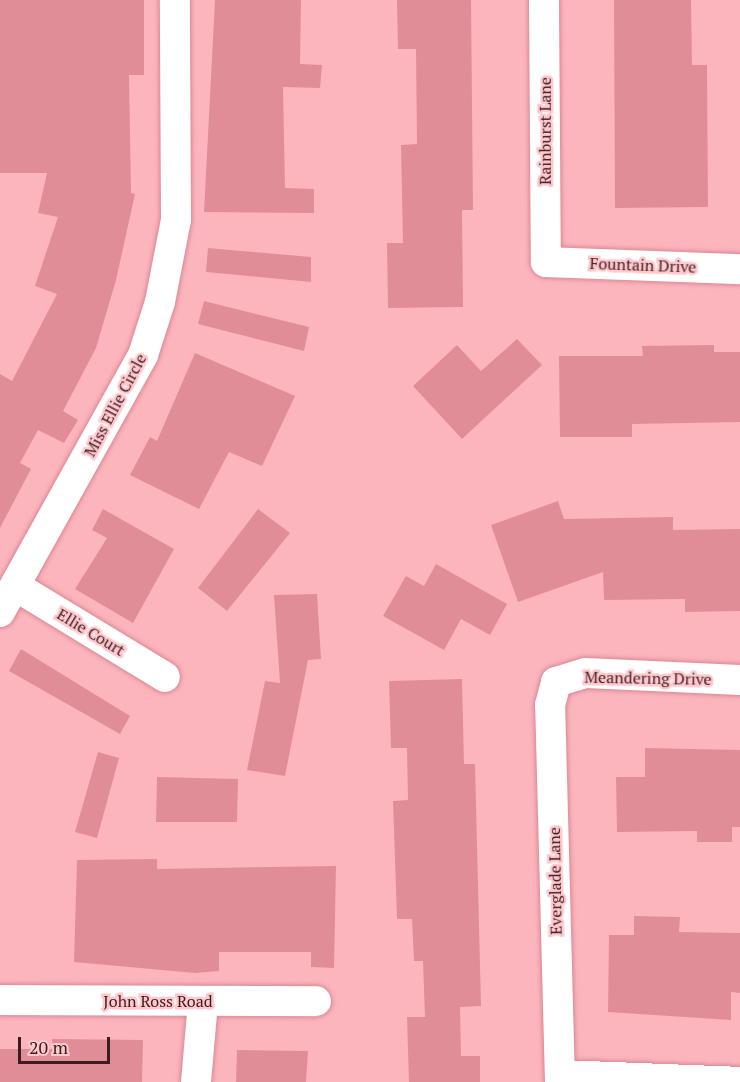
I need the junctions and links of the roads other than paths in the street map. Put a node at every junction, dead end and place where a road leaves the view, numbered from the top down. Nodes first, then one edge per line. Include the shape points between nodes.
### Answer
1 (176, 0) edge
2 (544, 0) edge
3 (546, 262) joint
4 (740, 269) edge
5 (17, 587) junction
6 (0, 612) edge
7 (165, 677) dead end
8 (740, 680) edge
9 (556, 681) joint
10 (0, 1000) edge
11 (316, 1001) dead end
12 (203, 1002) junction
13 (560, 1078) edge
14 (196, 1082) edge
15 (740, 1082) edge

1 - 5 street, Miss Ellie Circle via 176,220 160,302 143,355
2 - 3 street, Rainburst Lane
3 - 4 street, Fountain Drive
5 - 6 street, Miss Ellie Circle
5 - 7 street, Ellie Court
8 - 9 street, Meandering Drive via 586,673
9 - 13 street, Everglade Lane via 550,705
10 - 12 street, John Ross Road
11 - 12 street, John Ross Road
12 - 14 street
13 - 15 street

